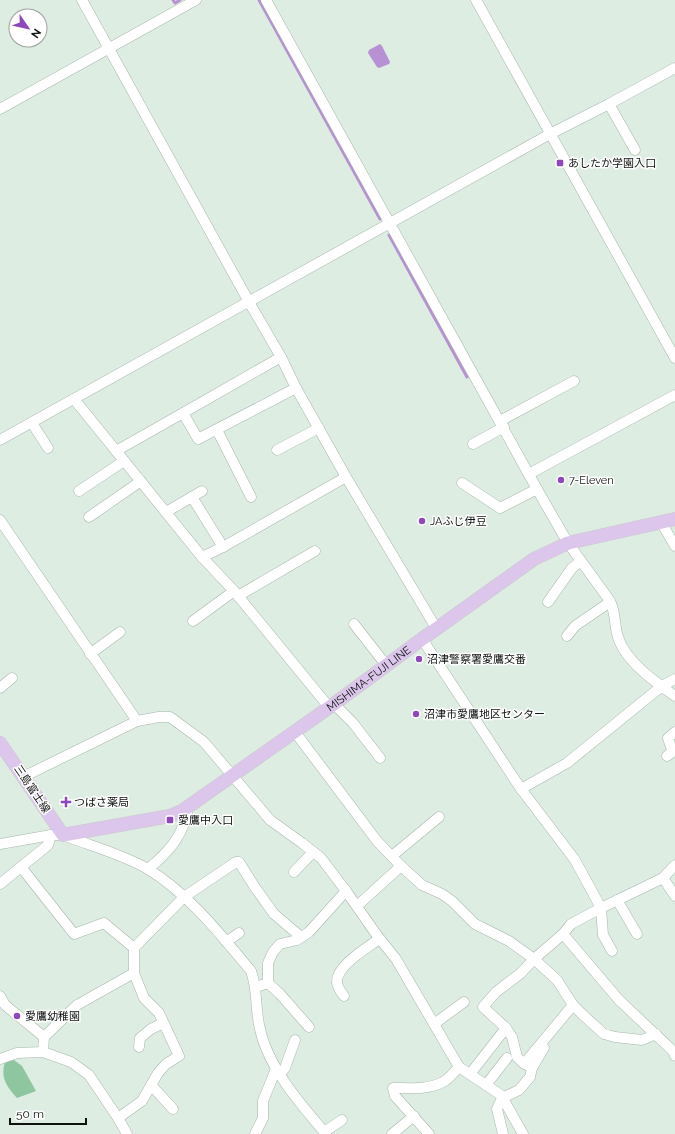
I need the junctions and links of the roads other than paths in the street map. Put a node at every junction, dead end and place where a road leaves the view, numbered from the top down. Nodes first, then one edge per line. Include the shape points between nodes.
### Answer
1 (82, 0) edge
2 (196, 0) edge
3 (266, 0) edge
4 (476, 0) edge
5 (108, 48) junction
6 (675, 68) edge
7 (609, 104) junction
8 (0, 109) edge
9 (550, 134) junction
10 (635, 150) dead end
11 (389, 223) junction
12 (249, 302) junction
13 (281, 356) junction
14 (675, 358) edge
15 (574, 380) dead end
16 (296, 388) junction
17 (675, 395) edge
18 (74, 399) junction
19 (183, 413) junction
20 (32, 423) junction
21 (502, 424) junction
22 (319, 428) junction
23 (217, 430) junction
24 (0, 440) edge
25 (473, 444) dead end
26 (48, 448) dead end
27 (277, 450) dead end
28 (116, 451) junction
29 (124, 460) junction
30 (529, 474) junction
31 (346, 477) junction
32 (141, 481) junction
33 (462, 483) dead end
34 (537, 489) junction
35 (79, 491) dead end
36 (202, 491) dead end
37 (192, 497) junction
38 (251, 497) dead end
39 (166, 512) junction
40 (89, 518) dead end
41 (675, 519) edge
42 (0, 520) edge
43 (661, 522) junction
44 (568, 543) junction
45 (675, 546) edge
46 (223, 547) junction
47 (315, 551) dead end
48 (202, 557) junction
49 (581, 561) junction
50 (236, 593) junction
51 (548, 602) dead end
52 (610, 602) junction
53 (193, 621) dead end
54 (354, 624) dead end
55 (436, 628) junction
56 (120, 632) dead end
57 (567, 636) dead end
58 (422, 639) junction
59 (90, 654) junction
60 (386, 665) junction
61 (12, 678) dead end
62 (675, 679) edge
63 (662, 686) junction
64 (0, 688) edge
65 (675, 696) edge
66 (332, 706) junction
67 (137, 721) junction
68 (295, 732) junction
69 (675, 732) edge
70 (0, 743) edge
71 (667, 756) dead end
72 (380, 758) dead end
73 (233, 775) junction
74 (23, 777) junction
75 (521, 789) junction
76 (188, 806) junction
77 (439, 817) dead end
78 (57, 835) junction
79 (0, 844) edge
80 (313, 852) junction
81 (392, 856) junction
82 (675, 865) edge
83 (401, 866) junction
84 (21, 867) junction
85 (148, 869) junction
86 (294, 872) dead end
87 (663, 878) junction
88 (0, 884) edge
89 (346, 891) junction
90 (675, 896) edge
91 (184, 897) junction
92 (617, 900) junction
93 (357, 906) junction
94 (601, 908) junction
95 (239, 933) dead end
96 (563, 934) junction
97 (637, 934) dead end
98 (301, 937) junction
99 (379, 939) junction
100 (226, 942) junction
101 (134, 948) junction
102 (612, 950) dead end
103 (534, 959) junction
104 (134, 973) junction
105 (268, 982) junction
106 (256, 987) junction
107 (0, 996) edge
108 (344, 996) dead end
109 (464, 1002) dead end
110 (573, 1004) junction
111 (164, 1023) junction
112 (434, 1024) junction
113 (309, 1027) dead end
114 (506, 1028) junction
115 (656, 1034) junction
116 (44, 1037) junction
117 (295, 1040) dead end
118 (139, 1047) dead end
119 (544, 1048) dead end
120 (43, 1052) junction
121 (675, 1056) edge
122 (507, 1058) dead end
123 (0, 1059) edge
124 (528, 1066) junction
125 (460, 1067) junction
126 (277, 1072) junction
127 (470, 1074) junction
128 (486, 1085) junction
129 (151, 1086) junction
130 (502, 1098) junction
131 (173, 1109) dead end
132 (414, 1116) junction
133 (118, 1118) junction
134 (342, 1120) dead end
135 (325, 1133) edge
136 (127, 1134) edge
137 (255, 1134) edge
138 (392, 1134) edge
139 (429, 1134) edge
140 (503, 1134) edge
141 (523, 1134) edge

1 - 5 street
2 - 5 street
3 - 11 street
4 - 9 street
5 - 8 street
5 - 12 street
6 - 7 street
7 - 9 street
7 - 10 street
9 - 11 street
9 - 14 street
11 - 12 street
11 - 21 street
12 - 13 street
12 - 18 street
13 - 16 street
13 - 19 street
15 - 21 street
16 - 22 street
16 - 23 street
17 - 30 street
18 - 20 street
18 - 28 street
19 - 23 street via 198,439
19 - 28 street
20 - 24 street
20 - 26 street
21 - 25 street
21 - 30 street
22 - 27 street
22 - 31 street
23 - 38 street
28 - 29 street
29 - 32 street
29 - 35 street
30 - 34 street
31 - 46 street
31 - 55 street
32 - 39 street
32 - 40 street
33 - 34 street via 500,508
34 - 44 street
36 - 37 street
37 - 39 street
37 - 46 street
39 - 48 street
41 - 43 main road, MISHIMA-FUJI LINE
42 - 59 street
43 - 44 main road, MISHIMA-FUJI LINE
43 - 45 street
44 - 49 street
44 - 55 main road, MISHIMA-FUJI LINE via 534,559
46 - 48 street
47 - 50 street
48 - 50 street
49 - 51 street via 572,568
49 - 52 street
50 - 53 street
50 - 66 street
52 - 57 street via 575,626
52 - 63 street via 614,609 617,636 623,650
54 - 60 street
55 - 58 main road, MISHIMA-FUJI LINE
56 - 59 street
58 - 60 main road, MISHIMA-FUJI LINE
58 - 75 street
59 - 67 street
60 - 66 main road, MISHIMA-FUJI LINE
61 - 64 street
62 - 63 street
63 - 65 street
63 - 75 street via 567,763
66 - 68 main road, MISHIMA-FUJI LINE
66 - 72 street via 353,723
67 - 73 street via 170,717 204,742
67 - 74 street
68 - 73 main road, MISHIMA-FUJI LINE
68 - 81 street via 377,841
69 - 71 street via 668,738 672,750
70 - 74 main road, 三島富士線
73 - 76 main road, MISHIMA-FUJI LINE
73 - 80 street via 270,820
74 - 78 main road, 三島富士線
75 - 94 street via 575,860
76 - 78 main road, MISHIMA-FUJI LINE via 182,811 160,818
76 - 85 street via 182,832
77 - 81 street
78 - 79 street
78 - 84 street
78 - 85 street via 130,860
80 - 86 street
80 - 89 street via 321,858
81 - 83 street
82 - 87 street
83 - 93 street
83 - 103 street via 422,885 452,901 474,924 508,941
84 - 88 street
84 - 101 street via 74,934 104,923
85 - 91 street
87 - 90 street
87 - 92 street
89 - 93 street
89 - 98 street via 309,932
91 - 98 street via 239,862 274,914
91 - 100 street via 201,912
91 - 101 street
92 - 94 street
92 - 97 street
93 - 99 street
94 - 96 street via 571,924
94 - 102 street via 603,935
95 - 100 street
96 - 103 street
96 - 115 street via 619,1000
98 - 105 street via 280,944 273,952 268,963
99 - 108 street via 350,960 338,975 337,986
99 - 112 street via 396,959
100 - 106 street via 252,971
101 - 104 street
103 - 110 street via 556,980
103 - 114 street via 521,973 496,992 483,1007
104 - 111 street via 144,998 159,1013
104 - 116 street via 77,1005
105 - 106 street
105 - 113 street
106 - 126 street via 260,1029
107 - 116 street via 6,1005
109 - 112 street
110 - 115 street via 604,1034 642,1040
110 - 124 street
111 - 118 street via 140,1038
111 - 129 street via 179,1056 166,1064
112 - 125 street
114 - 124 street via 512,1037 517,1057
114 - 127 street
115 - 121 street
116 - 120 street
117 - 126 street via 285,1068
119 - 124 street
120 - 123 street via 16,1053
120 - 133 street via 70,1062 89,1075
122 - 128 street
124 - 130 street via 530,1077 519,1090
125 - 127 street
125 - 132 street via 443,1082 423,1088 393,1088 395,1096
126 - 135 street
126 - 137 street via 263,1102 264,1118
127 - 128 street
128 - 130 street
129 - 131 street
129 - 133 street via 142,1101
130 - 140 street via 497,1109
130 - 141 street
132 - 138 street
132 - 139 street
133 - 136 street
134 - 135 street

